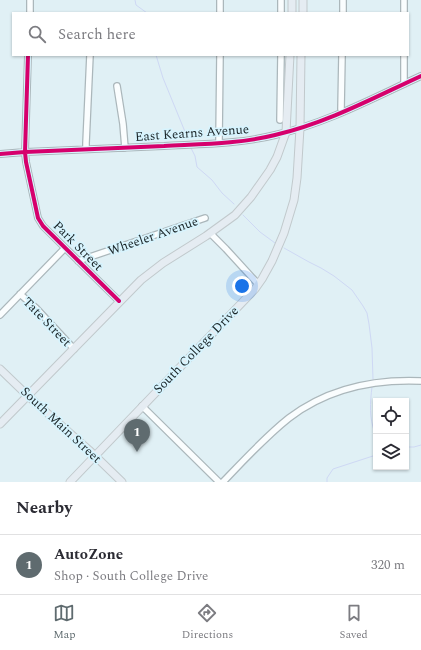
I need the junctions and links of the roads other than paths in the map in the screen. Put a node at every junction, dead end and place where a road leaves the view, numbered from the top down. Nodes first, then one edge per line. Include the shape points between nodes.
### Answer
1 (30, 0) edge
2 (220, 0) edge
3 (281, 0) edge
4 (292, 0) edge
5 (303, 0) edge
6 (343, 0) edge
7 (404, 0) edge
8 (30, 12) edge
9 (220, 12) edge
10 (282, 12) edge
11 (292, 12) edge
12 (303, 12) edge
13 (343, 12) edge
14 (404, 12) edge
15 (28, 56) edge
16 (90, 56) edge
17 (220, 56) edge
18 (281, 56) edge
19 (290, 56) edge
20 (301, 56) edge
21 (342, 56) edge
22 (404, 56) edge
23 (421, 76) edge
24 (404, 84) junction
25 (117, 86) dead end
26 (342, 112) junction
27 (280, 120) dead end
28 (300, 128) junction
29 (286, 132) junction
30 (219, 143) junction
31 (124, 148) junction
32 (86, 149) junction
33 (25, 152) junction
34 (0, 154) edge
35 (205, 218) dead end
36 (210, 233) junction
37 (65, 248) junction
38 (78, 261) junction
39 (258, 284) junction
40 (20, 294) junction
41 (119, 302) junction
42 (0, 314) edge
43 (74, 349) junction
44 (0, 369) edge
45 (421, 381) edge
46 (28, 396) junction
47 (142, 406) junction
48 (0, 424) edge
49 (95, 456) junction
50 (70, 482) edge
51 (122, 482) edge
52 (219, 482) edge
53 (223, 482) edge

1 - 8 street
2 - 9 street
3 - 10 street
4 - 11 main road
5 - 12 main road
6 - 13 street
7 - 14 street
15 - 33 street, Park Street
16 - 32 street
17 - 30 street
18 - 27 street
19 - 29 main road
20 - 28 main road, South College Drive
21 - 26 street
22 - 24 street
23 - 24 street, East Kearns Avenue
24 - 26 street, East Kearns Avenue
25 - 31 street
26 - 28 street, East Kearns Avenue
28 - 29 street, East Kearns Avenue
28 - 39 main road, South College Drive via 294,200 284,234
29 - 30 street, East Kearns Avenue
29 - 36 main road via 277,157 251,197 235,215
30 - 31 street, East Kearns Avenue
31 - 32 street, East Kearns Avenue
32 - 33 street, East Kearns Avenue
33 - 34 street, East Kearns Avenue
33 - 37 street, Park Street via 38,218
35 - 38 street, Wheeler Avenue
36 - 39 street
36 - 41 main road via 163,263
37 - 38 street, Park Street
37 - 40 street
38 - 41 street, Park Street
39 - 47 main road, South College Drive
40 - 42 street
40 - 43 street, Tate Street
41 - 43 main road
43 - 46 main road
44 - 46 main road, South Main Street
45 - 53 street via 362,385 323,398 296,413 277,428
46 - 48 main road
46 - 49 main road, South Main Street
47 - 49 main road, South College Drive
47 - 52 street
49 - 50 main road, South College Drive
49 - 51 main road, South Main Street

